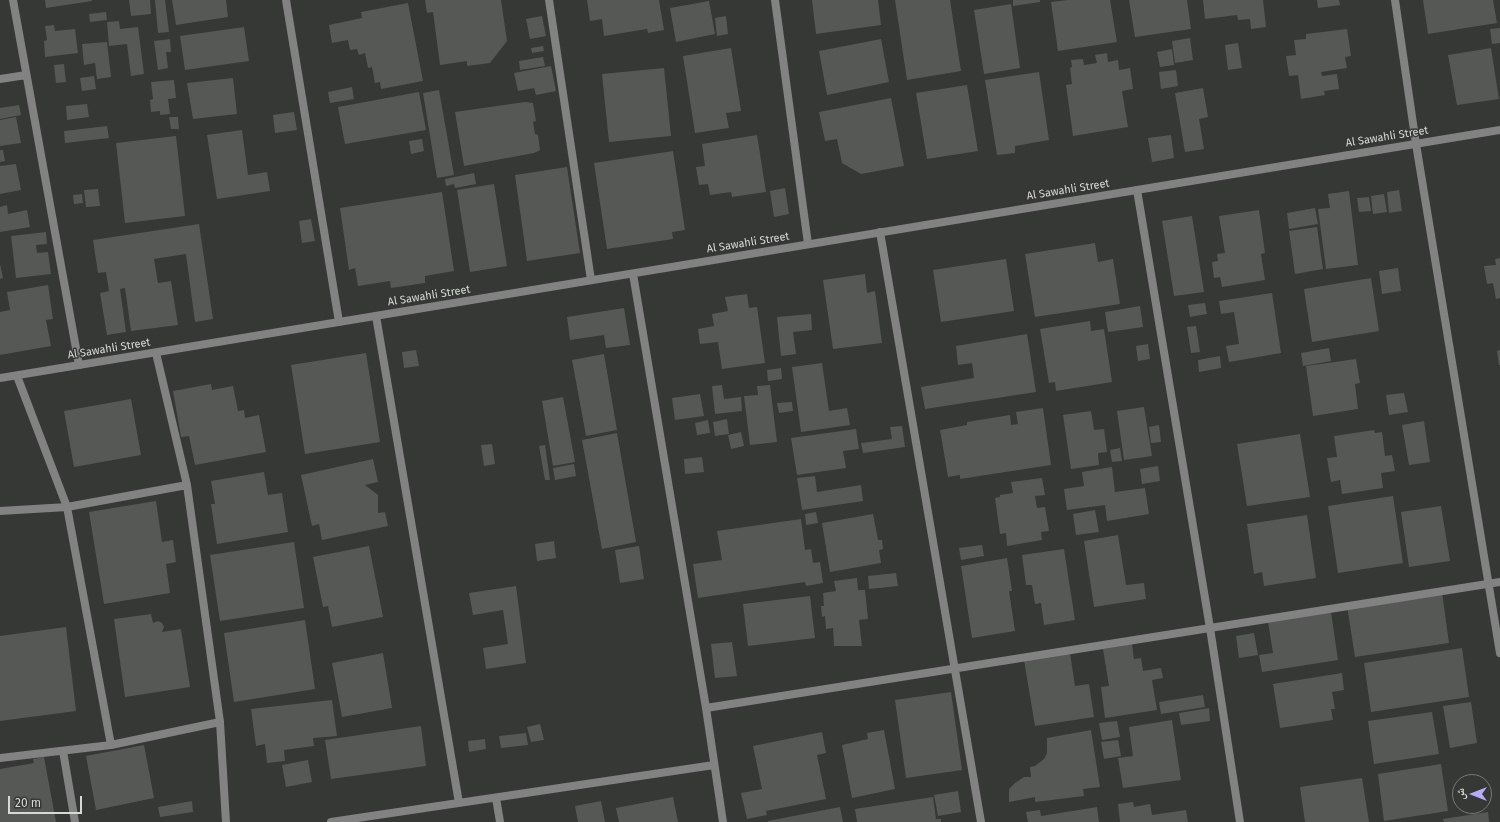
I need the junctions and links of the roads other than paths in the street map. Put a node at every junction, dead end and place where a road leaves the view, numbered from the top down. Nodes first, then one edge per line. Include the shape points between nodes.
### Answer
1 (13, 0) edge
2 (286, 0) edge
3 (549, 0) edge
4 (775, 0) edge
5 (1395, 0) edge
6 (26, 75) junction
7 (0, 79) edge
8 (1500, 130) edge
9 (1416, 144) junction
10 (1137, 190) junction
11 (880, 232) junction
12 (808, 244) junction
13 (633, 274) junction
14 (591, 280) junction
15 (376, 316) junction
16 (339, 322) junction
17 (156, 353) junction
18 (79, 365) junction
19 (17, 376) junction
20 (0, 378) edge
21 (187, 485) junction
22 (67, 507) junction
23 (0, 511) edge
24 (1500, 582) edge
25 (1489, 584) junction
26 (1210, 628) junction
27 (1500, 653) edge
28 (955, 668) junction
29 (706, 708) junction
30 (220, 722) junction
31 (112, 745) junction
32 (63, 751) junction
33 (0, 758) edge
34 (714, 765) junction
35 (496, 798) junction
36 (459, 803) junction
37 (75, 822) edge
38 (226, 822) edge
39 (331, 822) edge
40 (500, 822) edge
41 (723, 822) edge
42 (981, 822) edge
43 (1240, 822) edge

1 - 6 street
2 - 16 street
3 - 14 street
4 - 12 street
5 - 9 street
6 - 7 street
6 - 18 street
8 - 9 street, Al Sawahli Street
9 - 10 street, Al Sawahli Street
9 - 25 street
10 - 11 street, Al Sawahli Street
10 - 26 street
11 - 12 street, Al Sawahli Street
11 - 28 street
12 - 13 street, Al Sawahli Street
13 - 14 street, Al Sawahli Street
13 - 29 street
14 - 15 street, Al Sawahli Street
15 - 16 street, Al Sawahli Street
15 - 36 street
16 - 17 street, Al Sawahli Street
17 - 18 street, Al Sawahli Street
17 - 21 street
18 - 19 street, Al Sawahli Street
19 - 20 street, Al Sawahli Street
19 - 22 street
21 - 22 street
21 - 30 street
22 - 23 street
22 - 31 street
24 - 25 street
25 - 26 street
25 - 27 street
26 - 28 street
26 - 43 street
28 - 29 street
28 - 42 street
29 - 34 street
30 - 31 street
30 - 38 street
31 - 32 street
32 - 33 street
32 - 37 street
34 - 35 street
34 - 41 street
35 - 36 street
35 - 40 street
36 - 39 street

